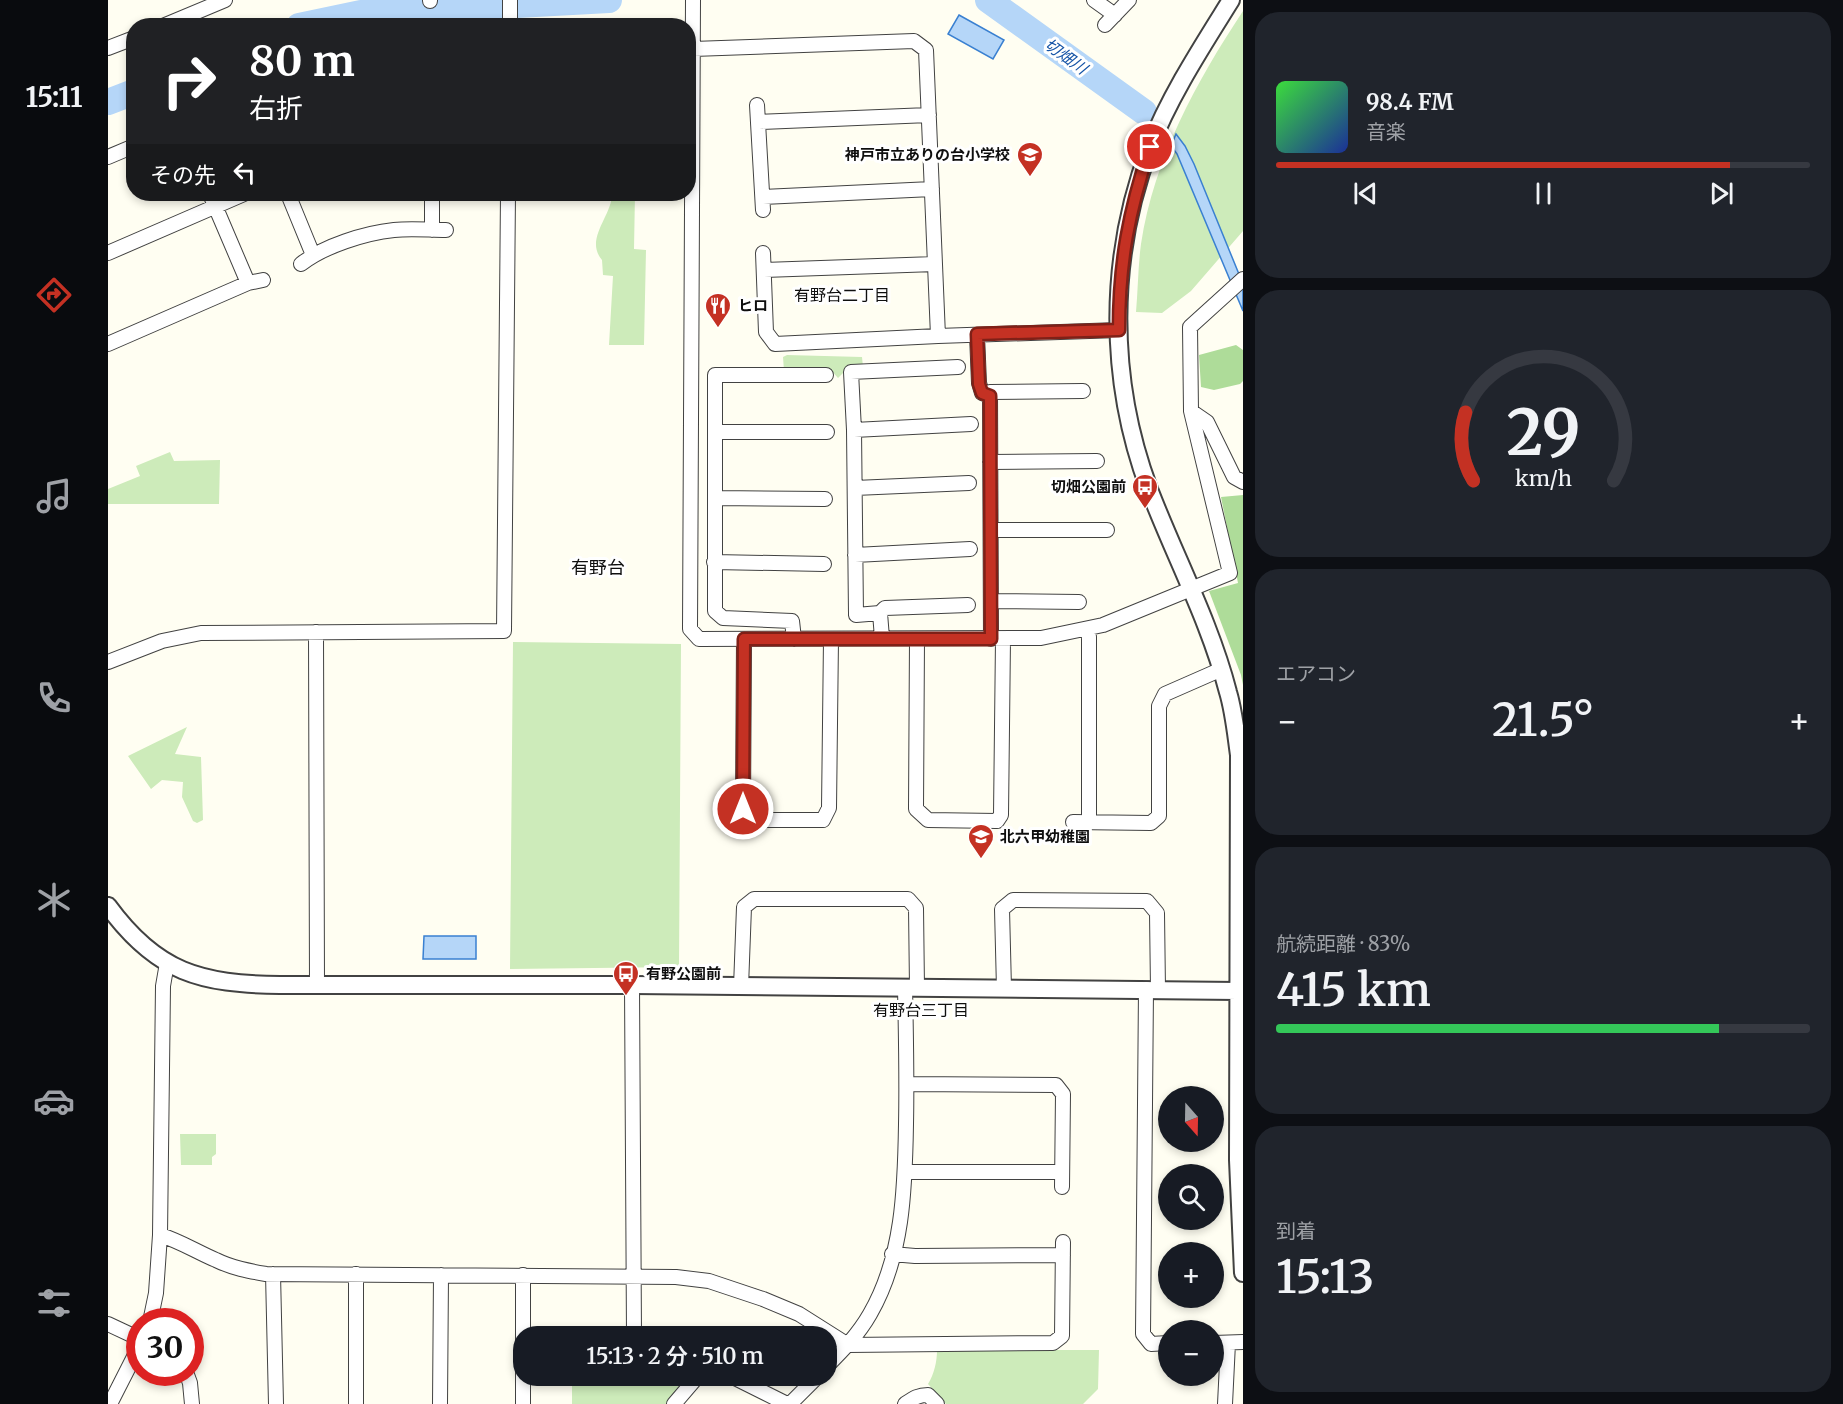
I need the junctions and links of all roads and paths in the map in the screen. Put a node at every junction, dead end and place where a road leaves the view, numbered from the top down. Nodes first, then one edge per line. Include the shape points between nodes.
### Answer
1 (225, 0) edge
2 (510, 0) edge
3 (1094, 0) edge
4 (1129, 0) edge
5 (1231, 0) edge
6 (693, 2) edge
7 (1115, 15) junction
8 (182, 18) edge
9 (510, 18) edge
10 (693, 18) edge
11 (1105, 26) dead end
12 (126, 41) edge
13 (108, 48) edge
14 (696, 49) edge
15 (757, 105) dead end
16 (929, 115) junction
17 (759, 122) junction
18 (126, 149) edge
19 (108, 157) edge
20 (932, 189) junction
21 (211, 201) edge
22 (213, 201) edge
23 (291, 201) edge
24 (432, 201) edge
25 (508, 201) edge
26 (692, 201) edge
27 (432, 230) junction
28 (446, 230) dead end
29 (108, 253) edge
30 (763, 253) dead end
31 (313, 255) junction
32 (301, 264) dead end
33 (936, 264) junction
34 (764, 270) junction
35 (1243, 279) edge
36 (263, 280) dead end
37 (248, 283) junction
38 (1119, 330) junction
39 (977, 334) junction
40 (938, 336) junction
41 (108, 344) edge
42 (958, 367) dead end
43 (826, 375) dead end
44 (1083, 391) dead end
45 (990, 396) junction
46 (1191, 411) junction
47 (971, 424) dead end
48 (854, 430) junction
49 (716, 432) junction
50 (828, 432) dead end
51 (1097, 461) dead end
52 (990, 462) junction
53 (1243, 482) edge
54 (969, 483) dead end
55 (855, 488) junction
56 (715, 498) junction
57 (825, 499) dead end
58 (991, 530) junction
59 (1107, 530) dead end
60 (970, 549) dead end
61 (855, 555) junction
62 (714, 562) junction
63 (824, 564) dead end
64 (1191, 588) junction
65 (991, 601) junction
66 (1079, 602) dead end
67 (968, 605) dead end
68 (880, 614) junction
69 (1087, 629) junction
70 (316, 632) junction
71 (744, 639) junction
72 (794, 639) junction
73 (831, 639) junction
74 (882, 639) junction
75 (917, 639) junction
76 (997, 639) junction
77 (108, 662) edge
78 (1222, 669) junction
79 (1073, 822) dead end
80 (1089, 822) junction
81 (108, 906) edge
82 (167, 963) junction
83 (317, 985) junction
84 (632, 985) junction
85 (741, 987) junction
86 (911, 988) junction
87 (1004, 989) junction
88 (1152, 990) junction
89 (1238, 991) junction
90 (1241, 1073) edge
91 (907, 1084) junction
92 (905, 1172) junction
93 (1062, 1172) junction
94 (1062, 1187) dead end
95 (160, 1235) junction
96 (892, 1254) junction
97 (1243, 1273) edge
98 (273, 1274) junction
99 (356, 1274) junction
100 (441, 1275) junction
101 (523, 1275) junction
102 (633, 1276) junction
103 (153, 1308) edge
104 (108, 1324) edge
105 (634, 1326) edge
106 (126, 1332) edge
107 (1243, 1342) edge
108 (1224, 1343) edge
109 (1158, 1344) edge
110 (849, 1345) junction
111 (837, 1356) edge
112 (126, 1373) edge
113 (190, 1386) edge
114 (689, 1386) edge
115 (752, 1386) edge
116 (808, 1386) edge
117 (1224, 1386) edge
118 (110, 1404) edge
119 (192, 1404) edge
120 (276, 1404) edge
121 (356, 1404) edge
122 (440, 1404) edge
123 (523, 1404) edge
124 (674, 1404) edge
125 (789, 1404) edge
126 (905, 1404) edge
127 (937, 1404) edge
128 (1225, 1404) edge

1 - 8 street
2 - 9 street
3 - 7 street
4 - 7 street
5 - 38 street via 1195,58 1150,147 1122,253
6 - 10 street
7 - 11 street
12 - 13 street
14 - 16 street via 914,41 926,50
15 - 17 street
16 - 17 street
16 - 20 street
17 - 20 street via 763,204
18 - 19 street
20 - 33 street
21 - 29 street
22 - 37 street
23 - 31 street
24 - 27 street
25 - 70 street via 504,631
26 - 71 street via 690,628 699,639
27 - 28 street
27 - 31 street via 394,230 350,240
30 - 34 street
31 - 32 street
33 - 34 street
33 - 40 street
34 - 40 street via 766,332 775,344
35 - 46 street via 1190,327
36 - 37 street
37 - 41 street
38 - 39 street
38 - 64 street via 1121,379 1140,462
39 - 40 street
39 - 45 street via 979,384 982,393
42 - 48 street via 851,372
43 - 49 street via 715,375
44 - 45 street via 990,392
45 - 52 street
46 - 53 street via 1208,422 1234,477
46 - 64 street via 1230,573
47 - 48 street
48 - 55 street
49 - 50 street
49 - 56 street
51 - 52 street
52 - 58 street
54 - 55 street
55 - 61 street
56 - 57 street
56 - 62 street
58 - 59 street
58 - 65 street
60 - 61 street
61 - 68 street via 856,615
62 - 63 street
62 - 72 street via 715,611 723,618 792,621
64 - 69 street
64 - 78 street
65 - 66 street
65 - 76 street
67 - 68 street via 885,608
68 - 74 street
69 - 76 street via 1041,638
69 - 80 street
70 - 77 street via 201,633 162,640
70 - 83 street
71 - 72 street
71 - 73 street via 743,809 752,820 824,820 829,808
72 - 73 street
73 - 74 street
74 - 75 street
75 - 76 street
75 - 76 street via 916,809 928,820 997,821 1001,815
78 - 80 street via 1165,694 1159,706 1159,816 1151,823
78 - 89 street via 1240,772
79 - 80 street
81 - 82 street via 141,944
82 - 83 street via 204,979 227,983
82 - 95 street via 162,986
83 - 84 street
84 - 85 street
84 - 102 street
85 - 86 street
85 - 86 street via 744,907 754,899 908,899 916,908
86 - 87 street
86 - 91 street
87 - 88 street
87 - 88 street via 1002,909 1013,900 1147,901 1157,913
88 - 89 street
88 - 109 street via 1143,1334 1151,1344
89 - 90 street
90 - 97 street via 1239,1196
91 - 92 street
91 - 93 street via 1056,1085 1063,1094
92 - 93 street
92 - 96 street via 900,1229
93 - 94 street
95 - 98 street via 216,1261
95 - 103 street
96 - 110 street via 871,1313
96 - 110 street via 1063,1248 1062,1336 1053,1343
98 - 99 street
98 - 120 street
99 - 100 street
99 - 121 street
100 - 101 street
100 - 122 street
101 - 102 street
101 - 123 street
102 - 105 street
102 - 110 street via 709,1281 798,1314
104 - 106 street
107 - 108 street
110 - 111 street
112 - 118 street
113 - 119 street
114 - 124 street
115 - 125 street
116 - 125 street
117 - 128 street
126 - 127 street via 917,1395 928,1395

